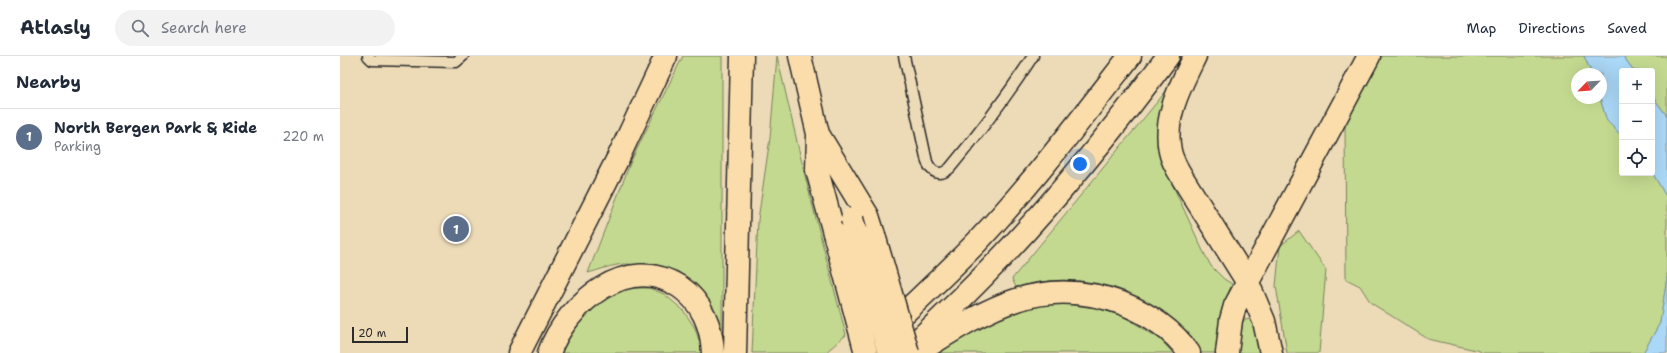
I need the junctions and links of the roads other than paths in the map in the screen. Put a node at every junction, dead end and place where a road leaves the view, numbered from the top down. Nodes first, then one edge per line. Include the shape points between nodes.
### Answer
1 (368, 56) edge
2 (464, 56) edge
3 (666, 56) edge
4 (742, 56) edge
5 (800, 56) edge
6 (904, 56) edge
7 (1033, 56) edge
8 (1130, 56) edge
9 (1168, 56) edge
10 (1195, 56) edge
11 (1369, 56) edge
12 (818, 134) junction
13 (837, 164) junction
14 (1248, 283) junction
15 (519, 353) edge
16 (549, 353) edge
17 (713, 353) edge
18 (736, 353) edge
19 (860, 353) edge
20 (866, 353) edge
21 (889, 353) edge
22 (904, 353) edge
23 (908, 353) edge
24 (918, 353) edge
25 (1190, 353) edge
26 (1227, 353) edge
27 (1271, 353) edge

1 - 2 lane via 372,60 456,62
3 - 15 highway via 618,158
4 - 18 highway
5 - 12 highway
6 - 7 lane via 927,162 932,170 939,173 946,172 980,133
8 - 19 highway via 1052,155 977,241 930,289
9 - 22 highway via 1112,129 1040,214 997,262
10 - 14 highway via 1173,106 1170,120 1170,151 1185,182
11 - 14 highway
12 - 13 highway
12 - 20 highway, bridge via 817,170
13 - 21 highway, bridge
13 - 23 highway, bridge via 868,216
14 - 26 highway via 1235,306
14 - 27 highway via 1264,321
16 - 17 highway via 566,321 587,298 614,281 640,276 653,276 670,281 694,298 710,329
24 - 25 highway via 994,308 1036,294 1068,292 1109,298 1146,314 1175,336

